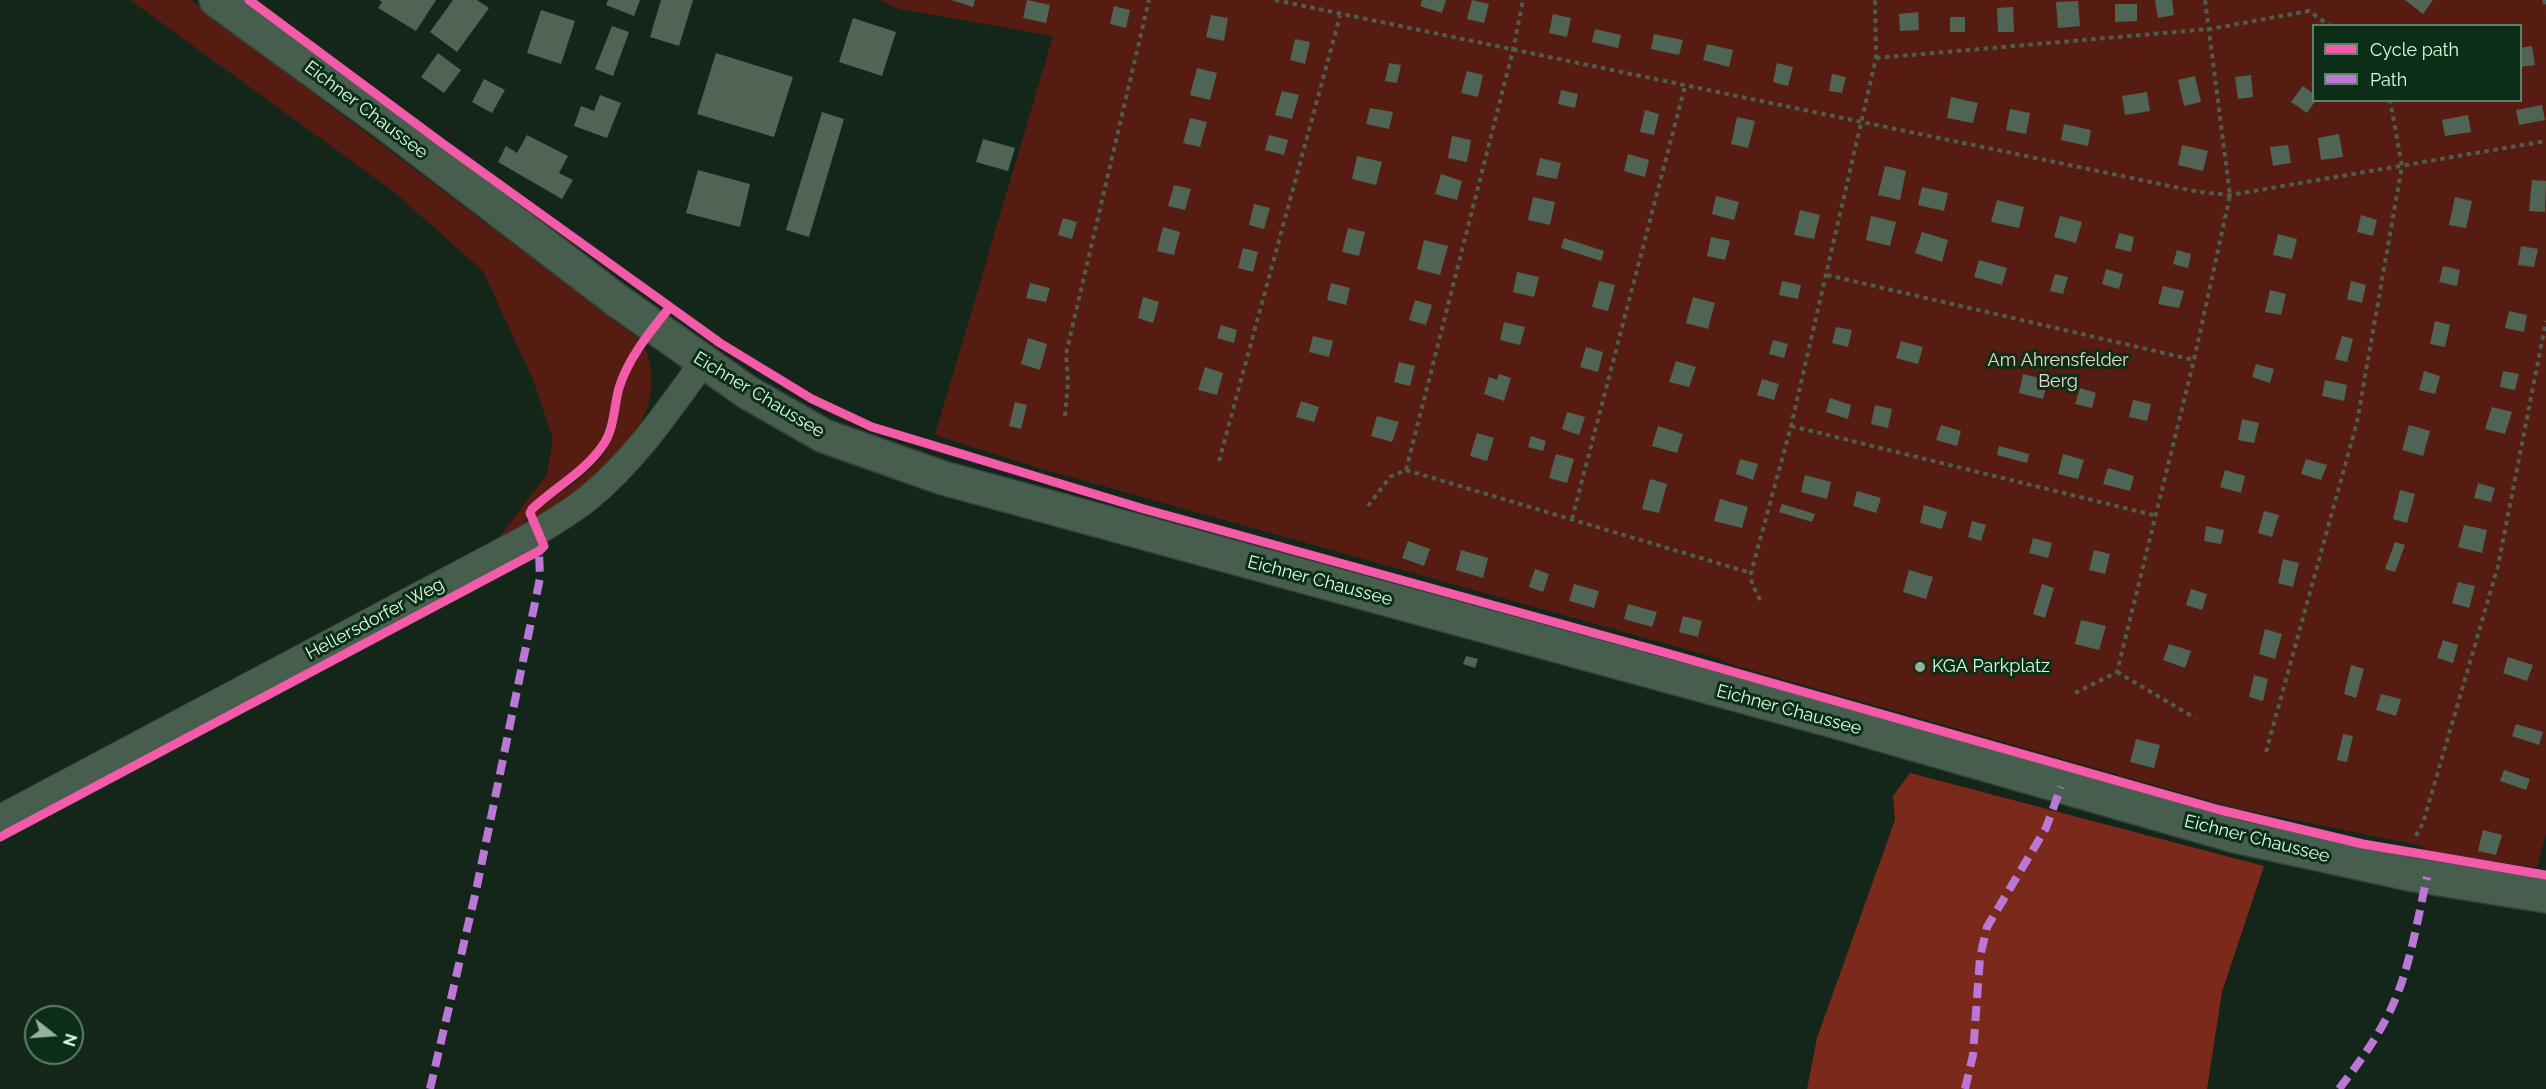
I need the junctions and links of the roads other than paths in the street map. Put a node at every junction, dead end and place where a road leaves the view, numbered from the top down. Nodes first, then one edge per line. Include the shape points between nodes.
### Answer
1 (216, 0) edge
2 (703, 362) junction
3 (0, 818) edge
4 (2546, 896) edge

1 - 2 main road, Eichner Chaussee
2 - 3 street, Hellersdorfer Weg via 642,444 600,487 564,515
2 - 4 main road, Eichner Chaussee via 824,436 943,478 1837,722 2235,836 2409,874

